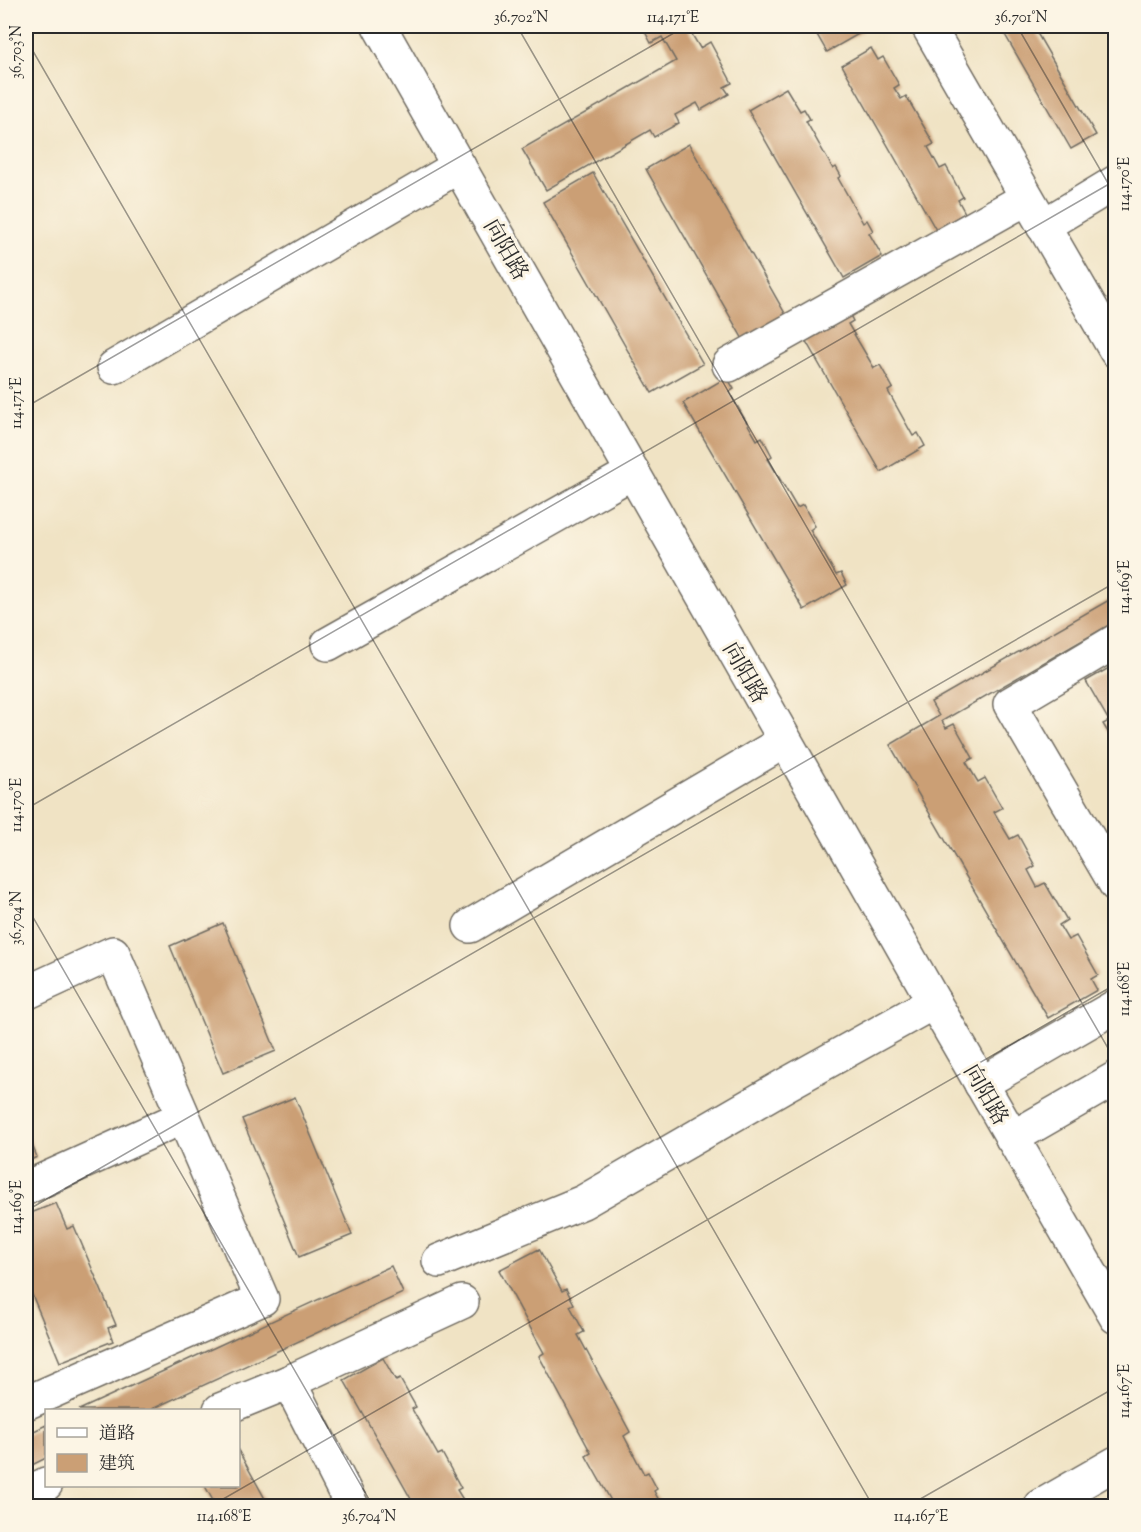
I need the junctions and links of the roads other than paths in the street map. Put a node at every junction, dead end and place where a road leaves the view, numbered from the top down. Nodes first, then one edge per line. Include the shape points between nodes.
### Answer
1 (380, 26) edge
2 (928, 26) edge
3 (459, 166) junction
4 (1116, 182) edge
5 (1027, 198) junction
6 (1043, 226) junction
7 (1116, 351) edge
8 (729, 365) dead end
9 (114, 367) dead end
10 (633, 472) junction
11 (1116, 641) edge
12 (328, 644) dead end
13 (786, 741) junction
14 (1116, 885) edge
15 (470, 926) dead end
16 (26, 993) edge
17 (934, 1002) junction
18 (1116, 1006) edge
19 (1116, 1078) edge
20 (981, 1084) junction
21 (183, 1117) junction
22 (1012, 1138) junction
23 (26, 1188) edge
24 (439, 1261) dead end
25 (462, 1302) dead end
26 (1116, 1317) edge
27 (289, 1382) junction
28 (26, 1403) edge
29 (222, 1409) edge
30 (1116, 1463) edge
31 (45, 1486) edge
32 (26, 1495) edge
33 (352, 1506) edge
34 (1041, 1506) edge

1 - 3 street, 向阳路
2 - 5 street
3 - 9 street
3 - 10 street, 向阳路
4 - 6 street
5 - 6 street
5 - 8 street
6 - 7 street
10 - 12 street
10 - 13 street, 向阳路
11 - 14 street via 1010,704
13 - 15 street
13 - 17 street, 向阳路
16 - 21 street via 113,953
17 - 20 street, 向阳路
17 - 24 street via 583,1202
18 - 20 street
19 - 22 street
20 - 22 street, 向阳路
21 - 23 street
21 - 28 street via 262,1299
22 - 26 street, 向阳路
25 - 27 street
27 - 29 street
27 - 33 street
30 - 34 street
31 - 32 street

